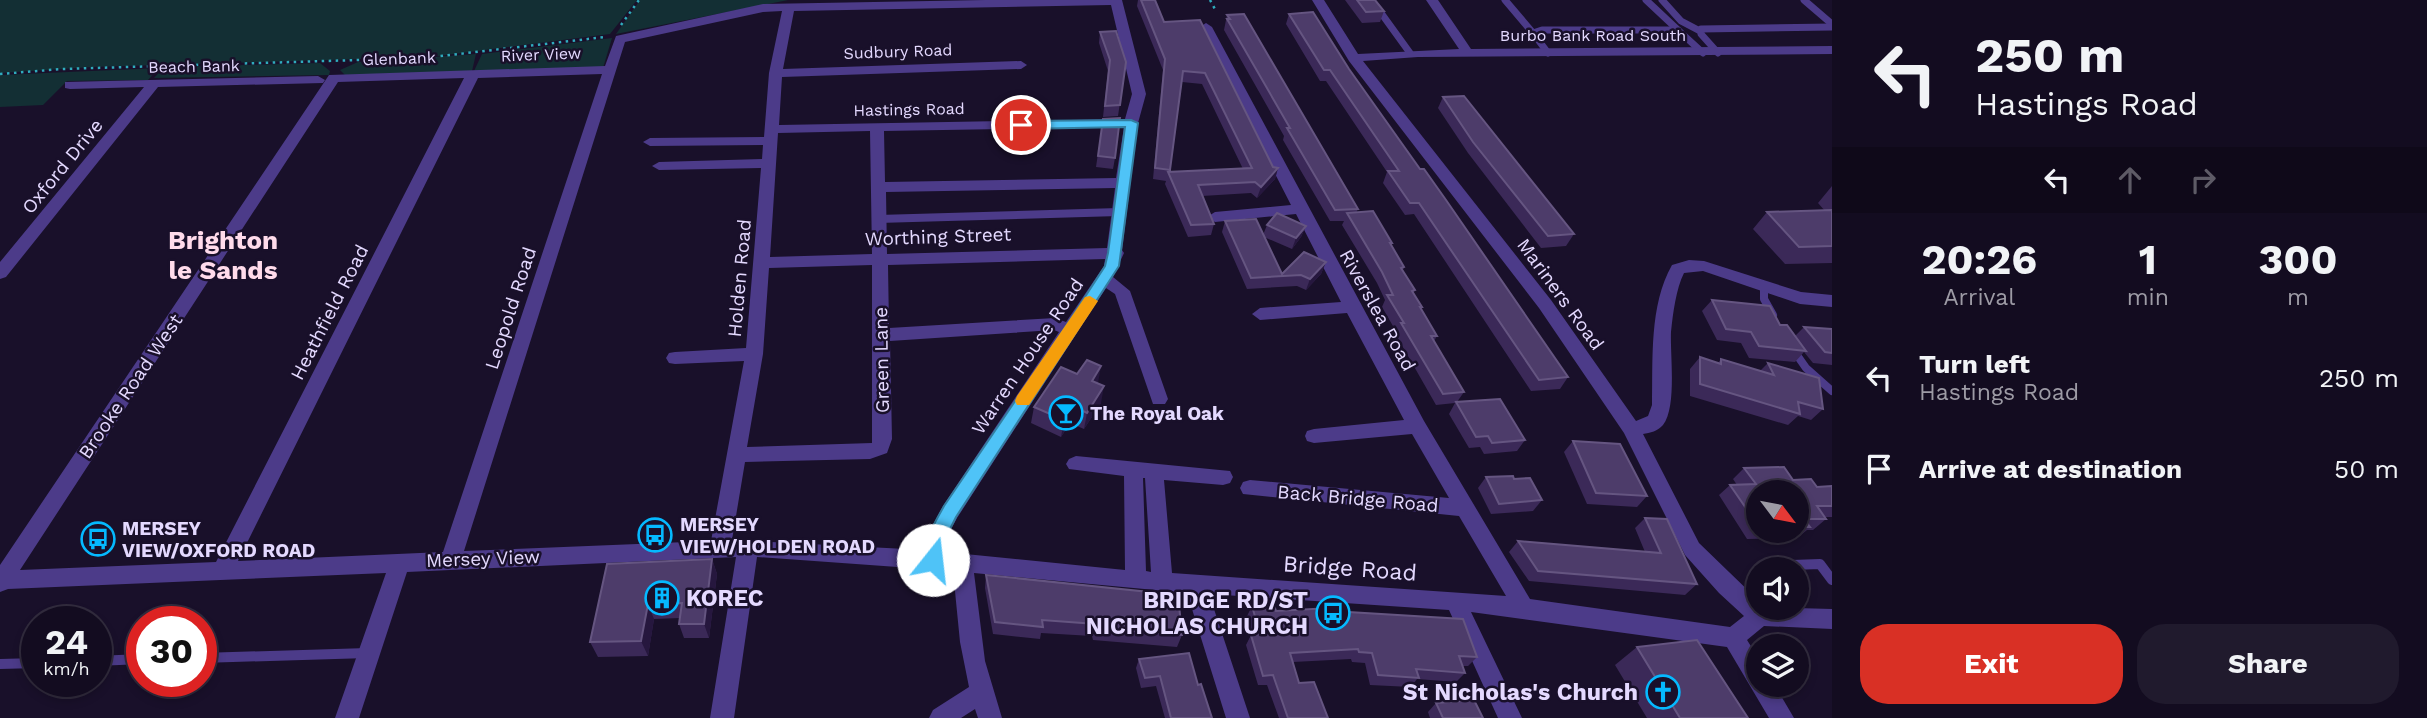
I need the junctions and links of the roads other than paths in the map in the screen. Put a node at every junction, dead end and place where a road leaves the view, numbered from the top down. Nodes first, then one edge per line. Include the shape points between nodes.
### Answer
1 (1318, 0) edge
2 (1432, 0) edge
3 (1505, 0) edge
4 (1646, 0) edge
5 (1662, 0) edge
6 (1804, 0) edge
7 (1116, 1) edge
8 (1376, 6) edge
9 (789, 8) junction
10 (1832, 26) edge
11 (1206, 27) edge
12 (1678, 30) junction
13 (1700, 31) junction
14 (1533, 33) junction
15 (1832, 50) edge
16 (1410, 53) junction
17 (1468, 53) junction
18 (1548, 53) junction
19 (1703, 53) junction
20 (1718, 53) junction
21 (1354, 58) junction
22 (1021, 65) dead end
23 (610, 70) junction
24 (776, 73) junction
25 (473, 74) junction
26 (324, 82) junction
27 (154, 84) junction
28 (70, 85) dead end
29 (1131, 123) junction
30 (877, 128) junction
31 (771, 135) junction
32 (650, 142) dead end
33 (769, 163) junction
34 (659, 166) dead end
35 (1124, 183) junction
36 (877, 187) junction
37 (1299, 209) junction
38 (1119, 212) junction
39 (1216, 217) dead end
40 (878, 219) junction
41 (1116, 253) junction
42 (879, 259) junction
43 (761, 263) junction
44 (0, 273) edge
45 (1104, 279) junction
46 (1764, 287) junction
47 (1832, 301) edge
48 (1352, 307) junction
49 (1260, 314) dead end
50 (1777, 322) edge
51 (1072, 330) junction
52 (1784, 333) edge
53 (880, 335) junction
54 (754, 354) junction
55 (675, 358) dead end
56 (1832, 391) edge
57 (1159, 399) dead end
58 (1417, 426) junction
59 (1631, 429) junction
60 (1314, 436) dead end
61 (737, 455) junction
62 (1076, 464) dead end
63 (1133, 470) junction
64 (1154, 471) junction
65 (1223, 477) dead end
66 (1250, 488) dead end
67 (1467, 508) junction
68 (748, 548) junction
69 (720, 549) junction
70 (451, 559) junction
71 (933, 560) junction
72 (400, 561) junction
73 (963, 563) junction
74 (1809, 564) edge
75 (223, 569) junction
76 (1136, 580) junction
77 (1832, 580) edge
78 (1, 581) edge
79 (1162, 582) junction
80 (1195, 584) junction
81 (1455, 601) junction
82 (1746, 604) edge
83 (1524, 608) junction
84 (1809, 618) edge
85 (1832, 619) edge
86 (1755, 620) edge
87 (1733, 638) junction
88 (369, 653) junction
89 (217, 658) edge
90 (1746, 659) edge
91 (21, 663) edge
92 (0, 664) edge
93 (979, 693) junction
94 (1769, 697) edge
95 (347, 718) edge
96 (722, 718) edge
97 (941, 718) edge
98 (990, 718) edge
99 (1238, 718) edge
100 (1510, 718) edge
101 (1782, 718) edge

1 - 21 street, Mariners Road
2 - 17 street
3 - 14 lane
4 - 12 lane
5 - 13 lane
6 - 10 lane
7 - 9 street
7 - 29 street, Warren House Road via 1139,94
8 - 16 lane
9 - 23 street, Leopold Road via 763,8 617,38
9 - 24 street, Holden Road
10 - 13 lane
11 - 37 street, Riverslea Road
12 - 14 lane
12 - 19 lane
13 - 20 lane
14 - 18 lane
15 - 20 street, Burbo Bank Road South
16 - 17 street, Burbo Bank Road South
16 - 21 street, Burbo Bank Road South
17 - 18 street, Burbo Bank Road South
18 - 19 street, Burbo Bank Road South
19 - 20 street, Burbo Bank Road South
21 - 59 street, Mariners Road via 1545,304
22 - 24 street, Sudbury Road
23 - 25 street, River View
23 - 70 street, Leopold Road
24 - 31 street, Holden Road
25 - 26 street, Glenbank
25 - 75 street, Heathfield Road
26 - 27 street, Beach Bank
26 - 78 street, Brooke Road West
27 - 28 street, Beach Bank
27 - 44 street, Oxford Drive
29 - 30 street, Hastings Road
29 - 35 street, Warren House Road
30 - 31 street, Hastings Road
30 - 36 street, Green Lane
31 - 32 street, Hastings Road
31 - 33 street, Holden Road
33 - 34 street
33 - 43 street, Holden Road
35 - 36 street
35 - 38 street, Warren House Road
36 - 40 street, Green Lane
37 - 39 street
37 - 48 street, Riverslea Road
38 - 40 lane
38 - 41 street, Warren House Road
40 - 42 street, Green Lane
41 - 42 street, Worthing Street
41 - 45 street, Warren House Road
42 - 43 street, Worthing Street
42 - 53 street, Green Lane
43 - 54 street, Holden Road
45 - 51 street, Warren House Road
45 - 57 street via 1122,291
46 - 47 street via 1800,298
46 - 50 lane via 1764,299
46 - 59 street via 1704,266 1678,269 1663,330 1659,414 1648,426
48 - 49 street
48 - 58 street, Riverslea Road
51 - 53 street via 1055,324
51 - 71 street, Warren House Road via 1004,441 950,512 939,532
52 - 56 lane via 1806,368
53 - 61 street, Green Lane via 880,448 870,452
54 - 55 street
54 - 61 street, Holden Road
58 - 60 street
58 - 67 street, Riverslea Road
59 - 82 street, Mariners Road via 1692,549
61 - 69 street, Holden Road
62 - 63 street
63 - 64 street
63 - 76 street
64 - 65 street
64 - 79 street
66 - 67 street, Back Bridge Road
67 - 83 street, Riverslea Road
68 - 69 street, Mersey View
68 - 71 street, Mersey View
68 - 96 street
69 - 70 street, Mersey View
70 - 72 street, Mersey View
71 - 73 street, Mersey View
72 - 75 street, Mersey View
72 - 88 street
73 - 76 street, Bridge Road
73 - 93 street
74 - 77 lane via 1820,564
75 - 78 street, Mersey View
76 - 79 street, Bridge Road
79 - 80 street, Bridge Road
80 - 81 street, Bridge Road
80 - 99 street
81 - 83 street, Bridge Road
81 - 100 street
83 - 87 street, Bridge Road
84 - 85 street
86 - 87 street
87 - 90 street
88 - 89 lane
88 - 95 street
91 - 92 lane
93 - 97 street
93 - 98 street
94 - 101 street

